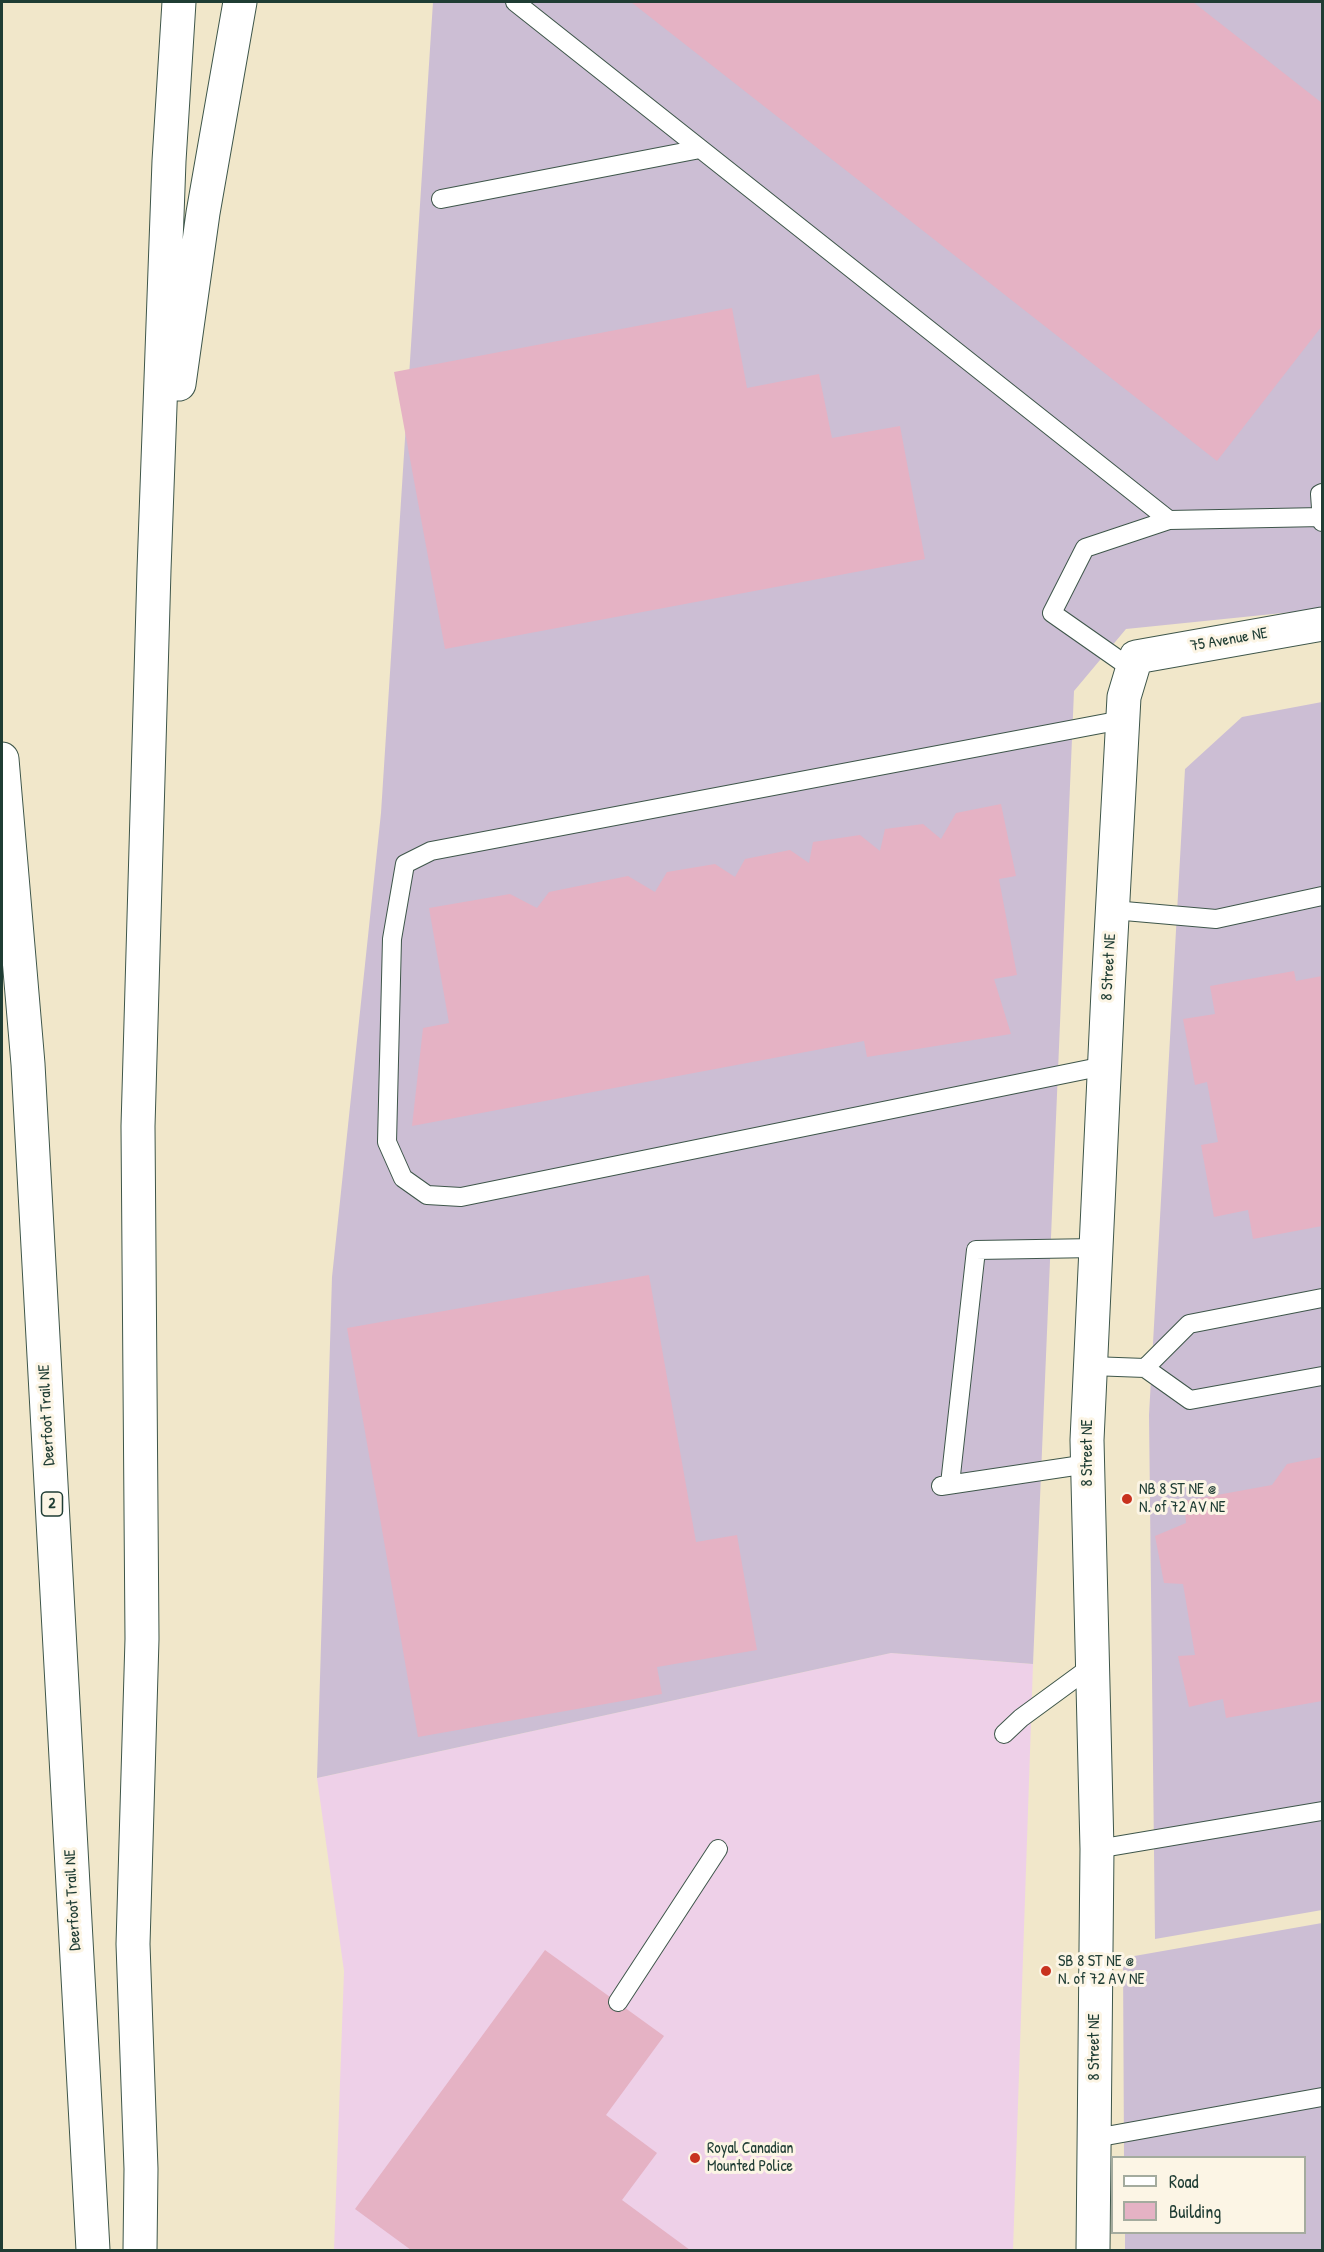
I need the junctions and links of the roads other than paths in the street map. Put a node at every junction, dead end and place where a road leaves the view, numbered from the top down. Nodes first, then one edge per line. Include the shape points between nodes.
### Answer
1 (179, 2) edge
2 (240, 2) edge
3 (515, 2) edge
4 (700, 149) junction
5 (441, 198) dead end
6 (1322, 492) edge
7 (1322, 517) edge
8 (1169, 520) junction
9 (1323, 522) edge
10 (153, 570) junction
11 (1323, 624) edge
12 (1134, 663) junction
13 (1122, 720) junction
14 (2, 759) edge
15 (1323, 896) edge
16 (1113, 910) junction
17 (1104, 1066) junction
18 (1096, 1248) junction
19 (1323, 1298) edge
20 (1091, 1366) junction
21 (1145, 1368) junction
22 (1323, 1376) edge
23 (1088, 1464) junction
24 (1092, 1666) junction
25 (1004, 1734) dead end
26 (1323, 1811) edge
27 (718, 1849) dead end
28 (1097, 1850) junction
29 (618, 2002) dead end
30 (1323, 2097) edge
31 (1095, 2138) junction
32 (93, 2250) edge
33 (140, 2250) edge
34 (1093, 2250) edge

1 - 10 main road
2 - 10 main road via 203,213
3 - 4 lane
4 - 5 lane
4 - 8 lane
6 - 7 lane
7 - 8 lane
7 - 9 lane
8 - 12 lane via 1085,548 1052,612
10 - 33 main road via 138,1126 142,1639 133,1944
11 - 12 main road, 75 Avenue NE
12 - 13 main road, 8 Street NE
13 - 16 main road, 8 Street NE
13 - 17 lane via 431,851 405,864 393,939 387,1142 403,1178 427,1195 461,1197
14 - 32 main road, Deerfoot Trail NE / 2 via 28,1064
15 - 16 lane via 1216,919
16 - 17 main road, 8 Street NE
17 - 18 main road, 8 Street NE
18 - 20 main road, 8 Street NE
18 - 23 lane via 976,1250 946,1485
19 - 21 lane via 1189,1324
20 - 21 lane
20 - 23 main road, 8 Street NE
21 - 22 lane via 1190,1400
23 - 24 main road, 8 Street NE
24 - 25 lane
24 - 28 main road, 8 Street NE
26 - 28 lane
27 - 29 lane
28 - 31 main road, 8 Street NE
30 - 31 lane
31 - 34 main road, 8 Street NE

